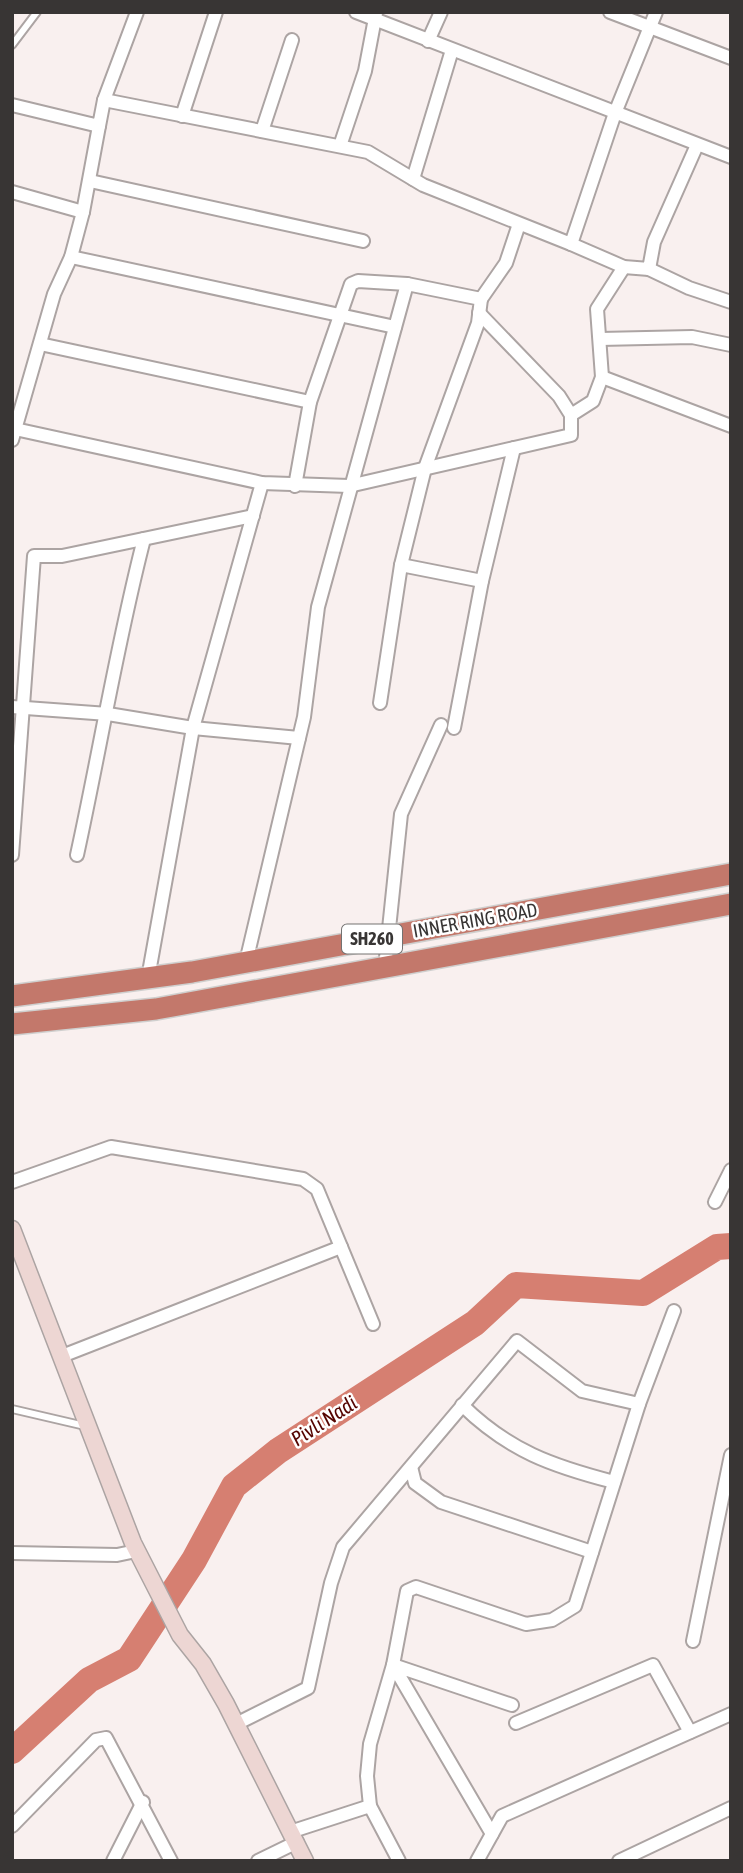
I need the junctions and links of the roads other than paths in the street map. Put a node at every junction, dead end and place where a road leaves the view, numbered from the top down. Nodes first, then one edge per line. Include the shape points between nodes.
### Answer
1 (37, 12) edge
2 (137, 12) edge
3 (216, 12) edge
4 (356, 12) edge
5 (441, 12) edge
6 (610, 12) edge
7 (656, 12) edge
8 (376, 16) edge
9 (649, 29) junction
10 (292, 40) dead end
11 (428, 41) junction
12 (12, 45) edge
13 (452, 50) junction
14 (731, 58) edge
15 (104, 100) junction
16 (12, 105) edge
17 (614, 113) junction
18 (182, 116) junction
19 (99, 126) junction
20 (262, 131) junction
21 (697, 145) junction
22 (340, 146) junction
23 (731, 157) edge
24 (413, 179) junction
25 (90, 181) junction
26 (12, 192) edge
27 (83, 212) junction
28 (519, 224) junction
29 (363, 241) dead end
30 (571, 244) junction
31 (71, 257) junction
32 (624, 267) junction
33 (649, 268) junction
34 (407, 284) junction
35 (481, 299) junction
36 (731, 302) edge
37 (479, 313) junction
38 (339, 316) junction
39 (395, 327) junction
40 (600, 339) junction
41 (40, 344) junction
42 (731, 345) edge
43 (602, 377) junction
44 (310, 402) junction
45 (571, 415) junction
46 (731, 426) edge
47 (14, 434) edge
48 (514, 448) junction
49 (425, 468) junction
50 (262, 483) junction
51 (295, 486) junction
52 (349, 486) junction
53 (253, 516) junction
54 (144, 539) junction
55 (401, 565) junction
56 (482, 581) junction
57 (380, 704) dead end
58 (19, 708) edge
59 (108, 714) junction
60 (194, 728) junction
61 (299, 738) junction
62 (12, 855) edge
63 (77, 855) dead end
64 (731, 874) edge
65 (731, 904) edge
66 (386, 937) junction
67 (246, 962) junction
68 (385, 967) junction
69 (148, 978) junction
70 (12, 996) edge
71 (12, 1024) edge
72 (731, 1170) edge
73 (12, 1182) edge
74 (715, 1202) dead end
75 (12, 1229) edge
76 (341, 1247) junction
77 (674, 1311) dead end
78 (373, 1324) dead end
79 (62, 1356) junction
80 (639, 1404) junction
81 (462, 1405) junction
82 (12, 1409) edge
83 (88, 1427) junction
84 (731, 1455) edge
85 (410, 1476) junction
86 (729, 1477) edge
87 (614, 1482) junction
88 (136, 1551) junction
89 (592, 1552) junction
90 (12, 1553) edge
91 (693, 1642) dead end
92 (393, 1665) junction
93 (512, 1705) dead end
94 (731, 1714) edge
95 (516, 1723) dead end
96 (236, 1724) junction
97 (690, 1732) junction
98 (143, 1802) junction
99 (370, 1806) junction
100 (731, 1808) edge
101 (502, 1816) junction
102 (484, 1817) junction
103 (12, 1826) edge
104 (492, 1834) junction
105 (295, 1837) junction
106 (113, 1861) edge
107 (171, 1861) edge
108 (258, 1861) edge
109 (305, 1861) edge
110 (400, 1861) edge
111 (477, 1861) edge
112 (619, 1861) edge

1 - 12 lane
2 - 15 street
3 - 18 street
4 - 8 street
5 - 11 street
6 - 9 street
7 - 9 street
8 - 11 street
8 - 22 street via 365,71
9 - 14 street
9 - 17 street
10 - 20 street
11 - 13 street
13 - 17 street
13 - 24 street
15 - 18 street
15 - 19 street
16 - 19 street
17 - 21 street
17 - 30 street
18 - 20 street
19 - 25 street
20 - 22 street
21 - 23 street
21 - 33 street via 654,242
22 - 24 street via 368,152
24 - 28 street
25 - 27 street
25 - 29 street
26 - 27 street
27 - 31 street
28 - 30 street
28 - 35 street via 506,263
30 - 32 street
31 - 38 street
31 - 41 street via 54,294
32 - 33 street
32 - 40 street via 597,309
33 - 36 street via 688,288
34 - 35 street
34 - 38 street via 353,282
34 - 39 street
35 - 37 street
37 - 45 street via 559,396
37 - 49 street
38 - 39 street
38 - 44 street
39 - 52 street
40 - 42 street via 692,337
40 - 43 street
41 - 44 street
41 - 47 street
43 - 45 street via 593,401
43 - 46 street
44 - 51 street
45 - 48 street via 571,435
47 - 50 street
48 - 49 street
48 - 56 street
49 - 52 street
49 - 55 street
50 - 51 street
50 - 53 street
51 - 52 street
52 - 61 street via 318,607
53 - 54 street
53 - 60 street
54 - 58 street via 59,556 34,556
54 - 59 street
55 - 56 street
55 - 57 street
56 - 66 street via 447,727 401,814
58 - 59 street
58 - 62 street
59 - 60 street
59 - 63 street
60 - 61 street
60 - 69 street
61 - 67 street
64 - 66 highway, INNER RING ROAD / SH260
65 - 68 highway, INNER RING ROAD / SH260
66 - 67 highway, INNER RING ROAD / SH260
66 - 68 street
67 - 69 highway, INNER RING ROAD / SH260
68 - 71 highway, INNER RING ROAD / SH260 via 156,1009
69 - 70 highway, INNER RING ROAD / SH260
72 - 74 street
73 - 76 street via 111,1147 303,1180 317,1189
75 - 79 street
76 - 78 street
76 - 79 street
77 - 80 street
79 - 83 street
80 - 81 street via 582,1391 517,1341
80 - 87 street
81 - 85 street
81 - 87 street via 488,1430 552,1466
82 - 83 lane
83 - 88 street
84 - 86 street
85 - 89 street via 441,1502
85 - 96 street via 343,1547 308,1688
86 - 91 street
87 - 89 street
88 - 90 street via 117,1555
88 - 96 street via 180,1635 203,1664
89 - 92 street via 575,1606 539,1623 526,1624 416,1587 407,1591
92 - 93 street
92 - 99 street via 370,1744
92 - 102 street
94 - 97 street
95 - 97 street via 653,1665
96 - 105 street
97 - 101 street
98 - 103 street via 106,1738 101,1738
98 - 106 street
98 - 107 street
99 - 105 street
99 - 110 street
100 - 112 street
101 - 102 street
101 - 104 street
102 - 104 street
104 - 111 street
105 - 108 street
105 - 109 street

